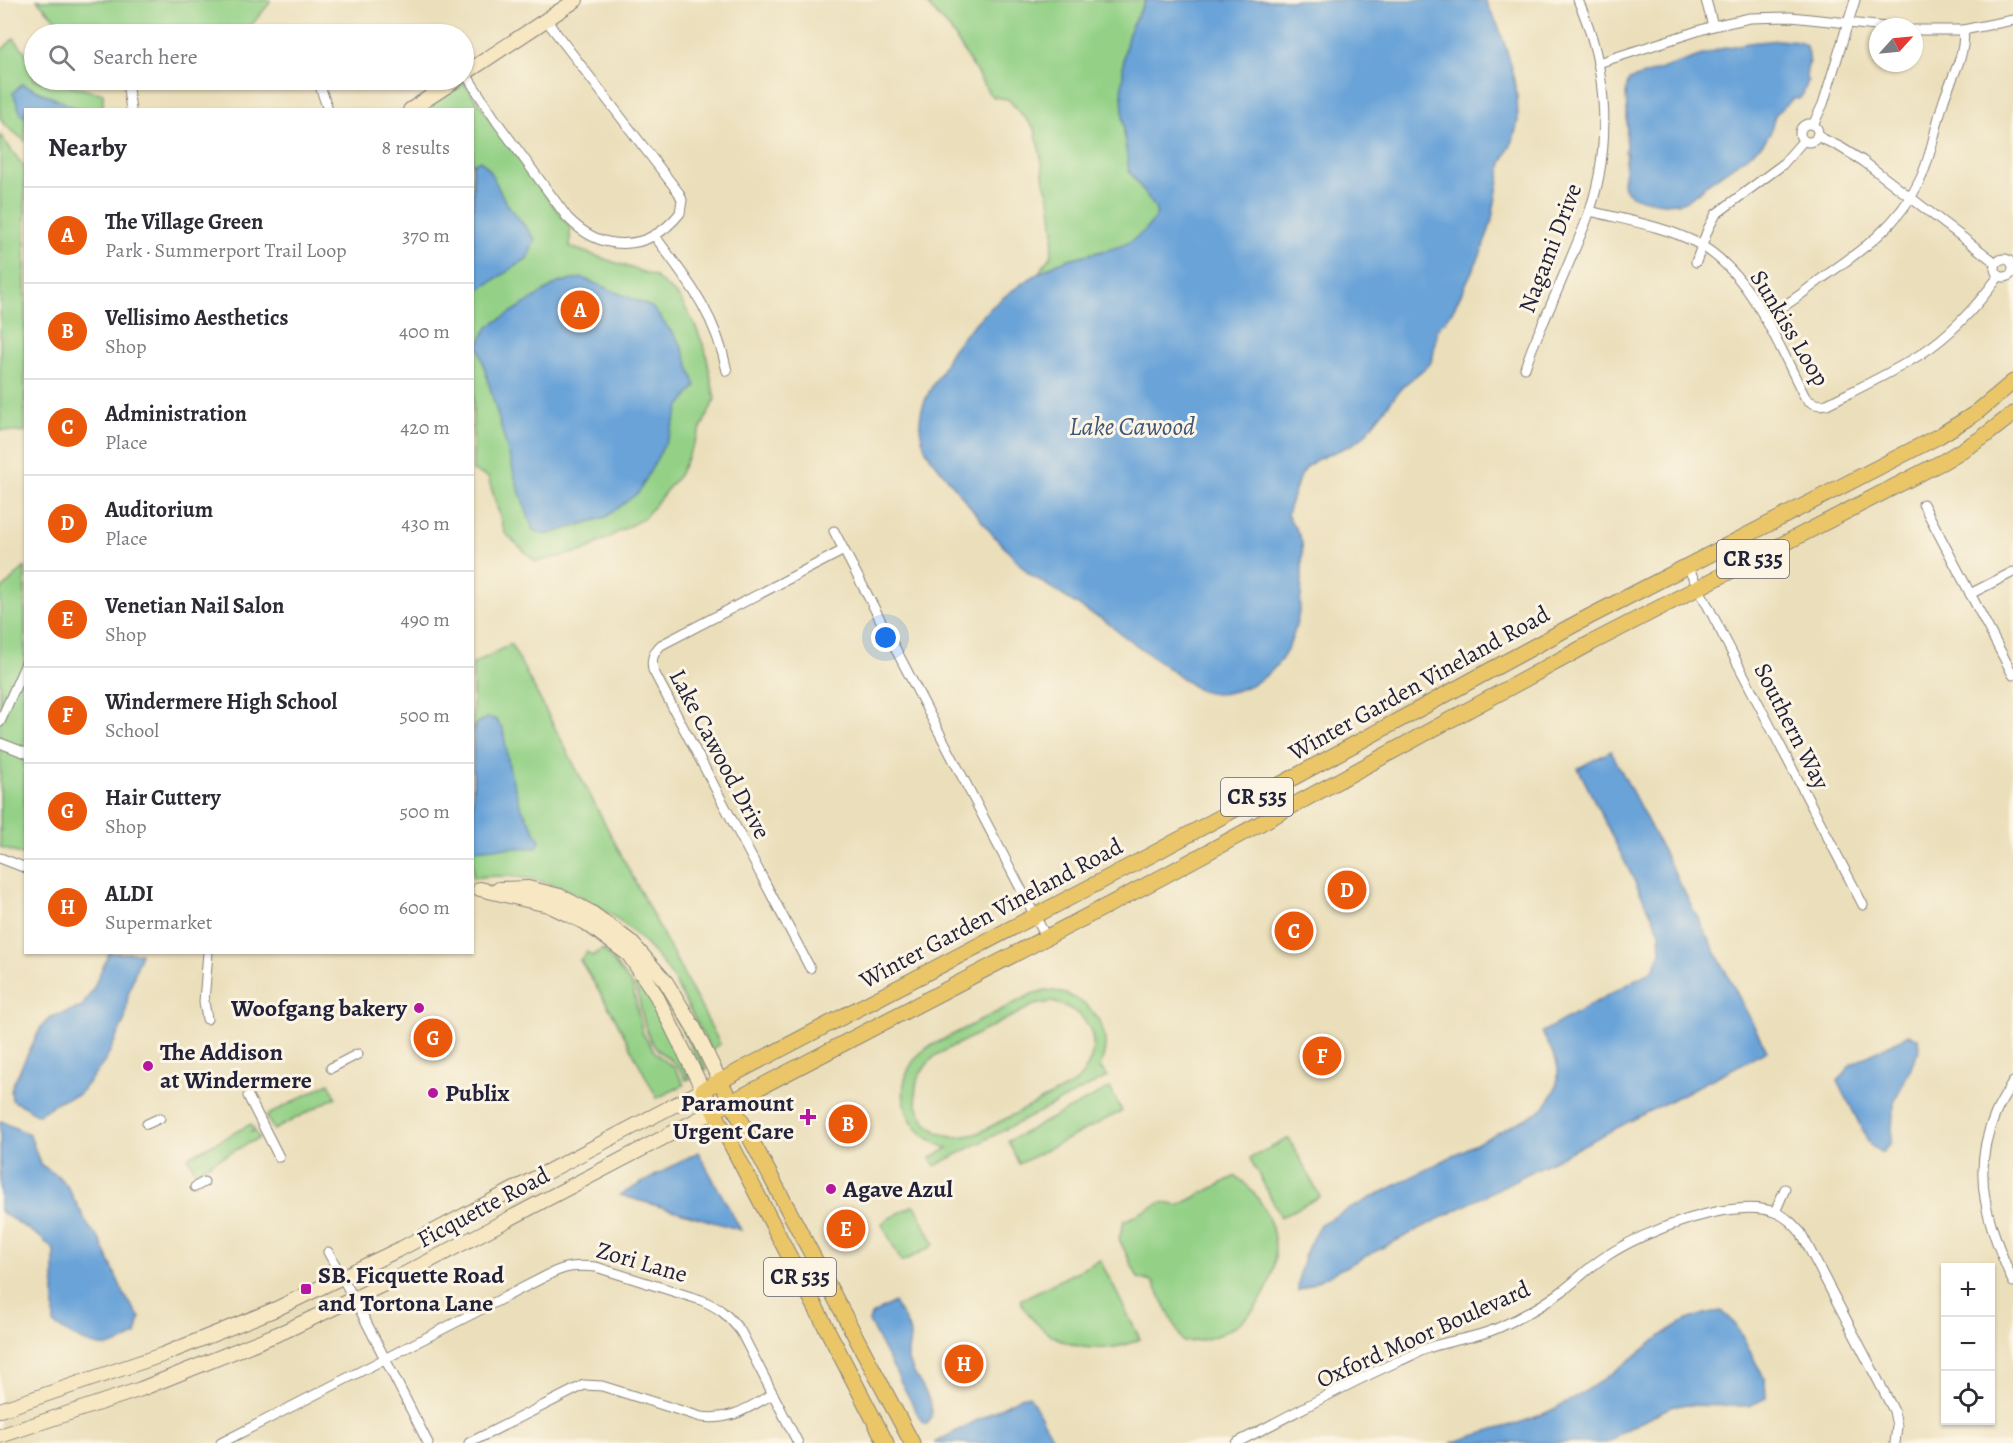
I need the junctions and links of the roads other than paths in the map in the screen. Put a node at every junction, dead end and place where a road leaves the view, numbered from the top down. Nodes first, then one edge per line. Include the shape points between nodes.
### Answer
1 (576, 0) edge
2 (1578, 0) edge
3 (1706, 0) edge
4 (1855, 0) edge
5 (2013, 20) edge
6 (546, 21) junction
7 (1848, 23) junction
8 (1869, 25) edge
9 (1713, 26) junction
10 (1923, 30) edge
11 (1963, 30) junction
12 (1598, 63) junction
13 (474, 68) edge
14 (128, 90) edge
15 (321, 90) edge
16 (441, 90) edge
17 (472, 90) edge
18 (131, 108) edge
19 (327, 108) edge
20 (413, 108) edge
21 (1814, 125) junction
22 (1817, 136) junction
23 (1803, 141) junction
24 (1911, 198) junction
25 (1590, 211) junction
26 (654, 235) junction
27 (1702, 246) junction
28 (2011, 257) edge
29 (1696, 262) dead end
30 (1996, 263) junction
31 (1999, 276) junction
32 (1764, 318) junction
33 (1525, 368) dead end
34 (727, 371) dead end
35 (2013, 382) edge
36 (2013, 414) edge
37 (1923, 504) dead end
38 (834, 531) dead end
39 (844, 550) junction
40 (1687, 566) junction
41 (2013, 572) edge
42 (1698, 587) junction
43 (1970, 594) junction
44 (24, 668) edge
45 (2013, 675) edge
46 (1478, 676) junction
47 (1489, 697) junction
48 (0, 722) edge
49 (0, 743) edge
50 (24, 752) edge
51 (0, 858) edge
52 (24, 867) edge
53 (476, 890) edge
54 (1863, 905) dead end
55 (1035, 915) junction
56 (589, 918) junction
57 (1046, 937) junction
58 (208, 954) edge
59 (810, 968) dead end
60 (207, 1019) dead end
61 (358, 1054) dead end
62 (331, 1068) dead end
63 (720, 1081) junction
64 (2013, 1082) edge
65 (703, 1090) junction
66 (248, 1096) dead end
67 (731, 1102) junction
68 (714, 1111) junction
69 (159, 1118) dead end
70 (147, 1124) dead end
71 (279, 1157) dead end
72 (204, 1182) dead end
73 (195, 1187) dead end
74 (1785, 1189) dead end
75 (1775, 1212) junction
76 (328, 1252) dead end
77 (342, 1278) junction
78 (2013, 1282) edge
79 (354, 1299) junction
80 (385, 1358) junction
81 (773, 1394) junction
82 (0, 1410) edge
83 (0, 1436) edge
84 (221, 1443) edge
85 (428, 1443) edge
86 (469, 1443) edge
87 (798, 1443) edge
88 (886, 1443) edge
89 (912, 1443) edge
90 (1236, 1443) edge
91 (1896, 1443) edge

1 - 6 main road
2 - 12 street, Nagami Drive
3 - 9 street
4 - 7 street
5 - 11 street
6 - 13 main road
6 - 26 street via 679,193 680,213
7 - 8 street
7 - 9 street via 1766,17
7 - 21 street
9 - 12 street
10 - 11 street
11 - 24 street via 1959,59 1925,168
12 - 25 street, Nagami Drive via 1604,133
14 - 18 street
15 - 19 street
16 - 20 main road
17 - 26 street via 576,227 595,239 616,244
21 - 22 street
21 - 23 street via 1802,127
22 - 23 street via 1812,142
22 - 24 street via 1853,154
23 - 27 street via 1782,165 1716,214
24 - 30 street
24 - 32 street via 1872,242
25 - 27 street, Sunkiss Loop via 1666,231
25 - 33 street, Nagami Drive
26 - 34 street via 700,299 717,332
27 - 29 street
27 - 32 street, Sunkiss Loop via 1739,278
28 - 30 street
28 - 31 street via 2012,272 2006,277
30 - 31 street
31 - 32 street, Sunkiss Loop via 1966,315 1927,350 1824,405 1807,399
35 - 40 main road, Winter Garden Vineland Road / CR 535 via 1939,436
36 - 42 main road, Winter Garden Vineland Road / CR 535 via 1944,461
37 - 43 street
38 - 39 street
39 - 55 street
39 - 59 street, Lake Cawood Drive via 661,645 651,661
40 - 42 street, Southern Way
40 - 46 main road, Winter Garden Vineland Road / CR 535
41 - 43 street
42 - 47 main road, Winter Garden Vineland Road / CR 535
42 - 54 street, Southern Way
43 - 45 street
44 - 48 street
46 - 47 main road
46 - 55 main road, Winter Garden Vineland Road / CR 535
47 - 57 main road, Winter Garden Vineland Road / CR 535
49 - 50 street
51 - 52 street
53 - 56 main road via 548,904
55 - 57 street
55 - 63 main road, Winter Garden Vineland Road / CR 535
56 - 63 main road via 631,942 666,982
56 - 65 main road via 629,955 656,995
57 - 67 main road, Winter Garden Vineland Road / CR 535
58 - 60 street via 204,1002
61 - 62 street
63 - 65 main road, Winter Garden Vineland Road / CR 535
63 - 67 main road
64 - 78 street via 1995,1115 1985,1145 1982,1183 1991,1225
65 - 68 main road, CR 535
65 - 77 main road, Ficquette Road
66 - 71 street
67 - 68 main road, Winter Garden Vineland Road
67 - 89 main road, CR 535
68 - 79 main road, Ficquette Road
68 - 88 main road, CR 535
69 - 70 street
72 - 73 street
74 - 75 street
75 - 90 street, Oxford Moor Boulevard via 1759,1209 1700,1215 1648,1233 1607,1255 1531,1311 1497,1328 1397,1362
75 - 91 street via 1801,1233 1894,1411
76 - 77 street
77 - 79 street
77 - 82 main road, Ficquette Road via 192,1344
79 - 80 street
79 - 83 main road, Ficquette Road via 208,1363
80 - 81 street, Zori Lane via 563,1267 579,1265 596,1267 716,1307 741,1332
80 - 84 street, Zori Lane
80 - 85 street
81 - 86 street via 718,1419 602,1386 584,1385
81 - 87 street, Zori Lane

